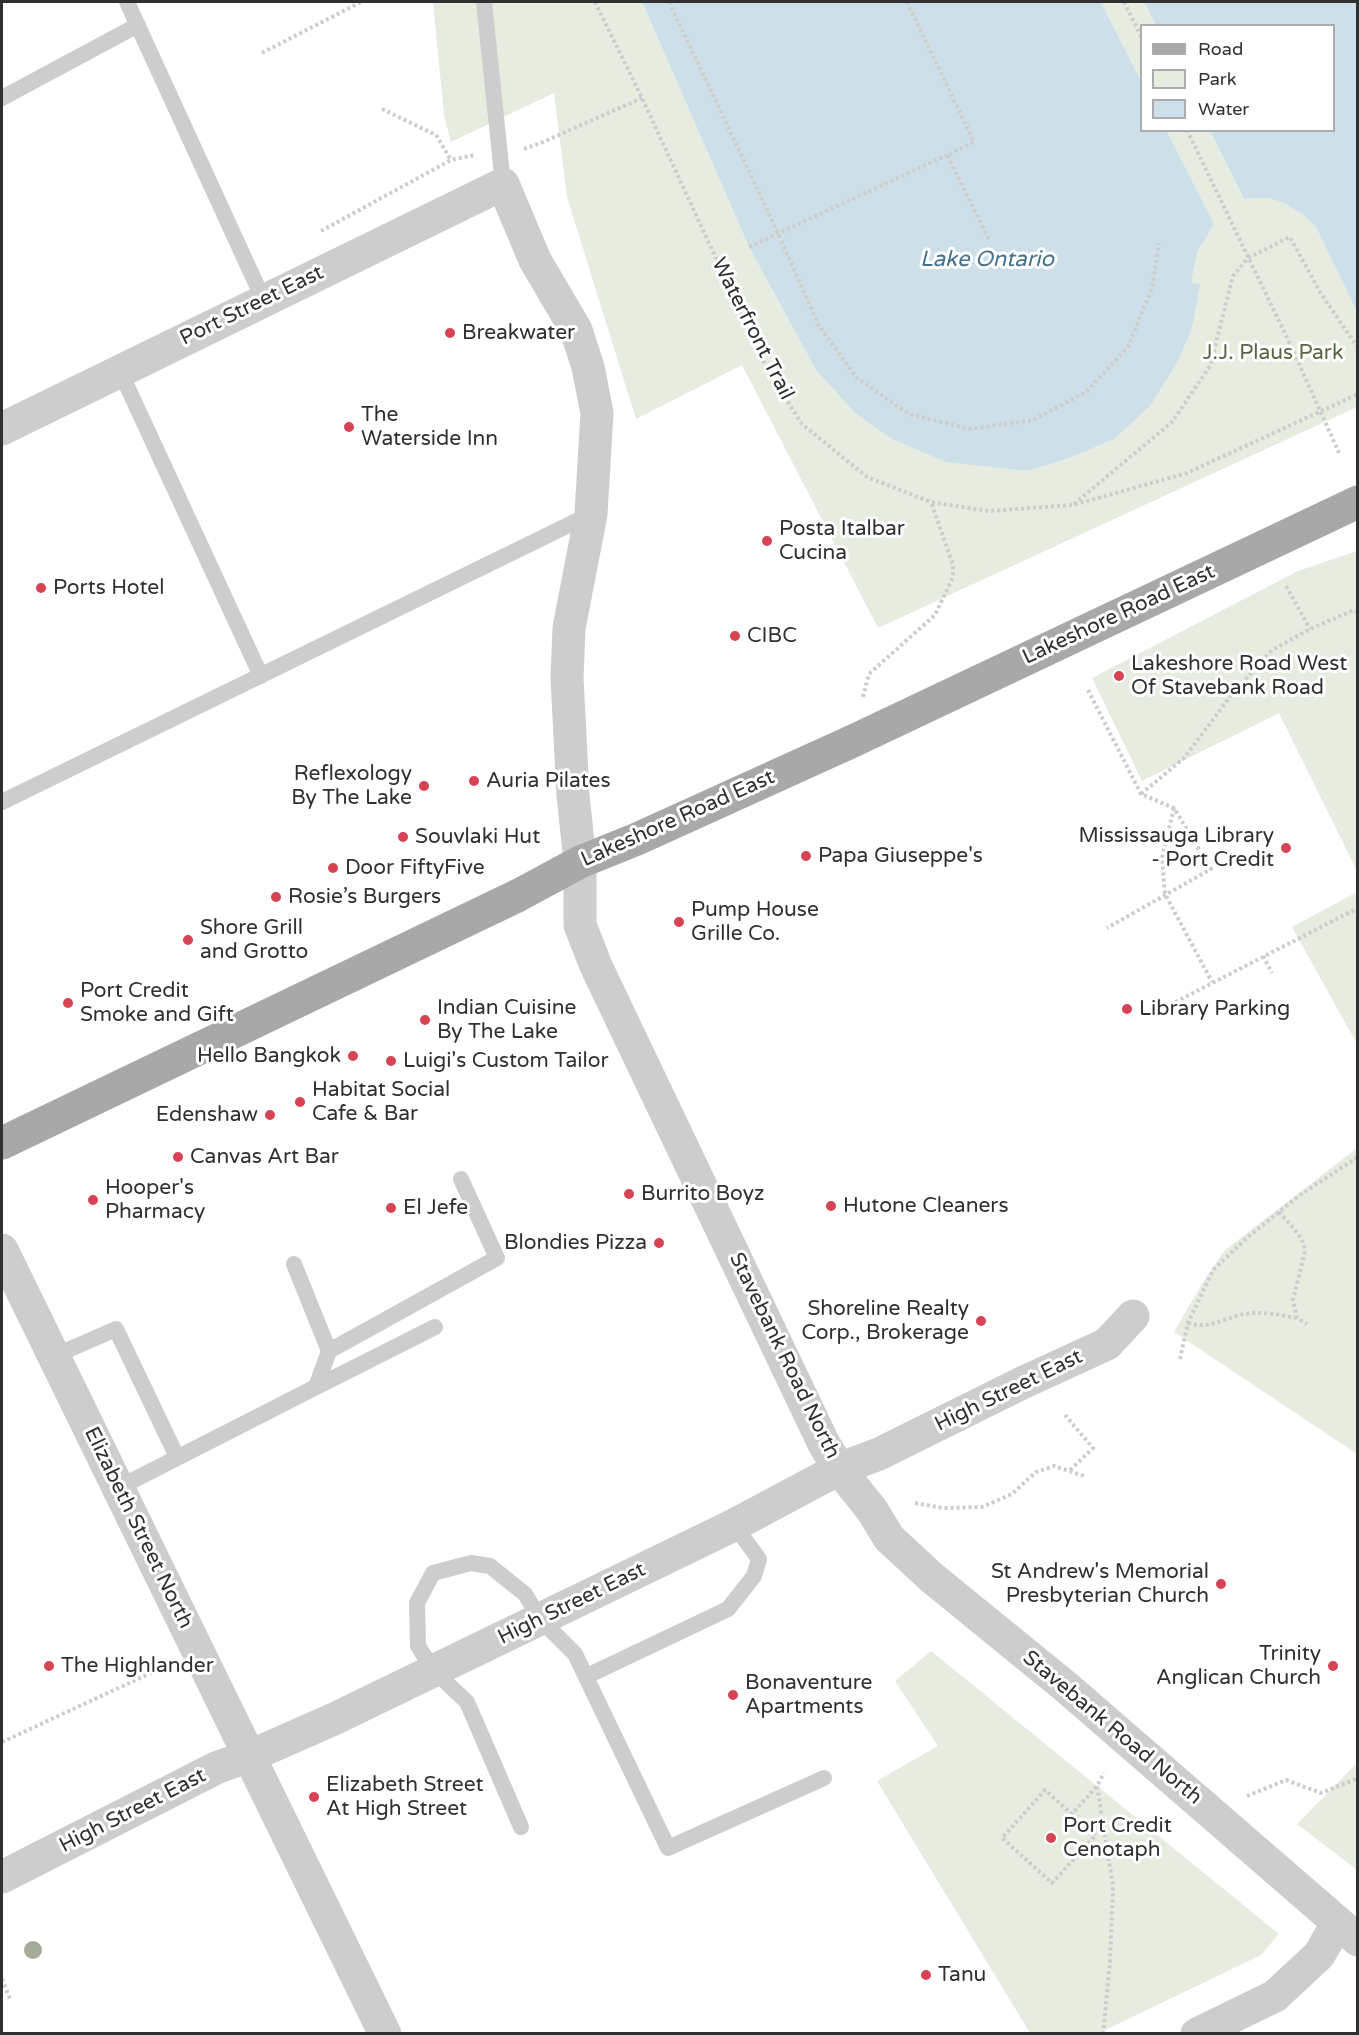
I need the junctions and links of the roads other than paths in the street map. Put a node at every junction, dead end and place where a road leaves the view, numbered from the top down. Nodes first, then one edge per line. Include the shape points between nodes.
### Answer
1 (127, 2) edge
2 (484, 2) edge
3 (138, 25) junction
4 (2, 98) edge
5 (503, 184) junction
6 (264, 301) junction
7 (120, 371) junction
8 (2, 429) edge
9 (1358, 502) edge
10 (591, 514) junction
11 (261, 676) junction
12 (2, 802) edge
13 (579, 862) junction
14 (2, 1143) edge
15 (461, 1179) dead end
16 (2, 1250) edge
17 (294, 1264) dead end
18 (1133, 1316) dead end
19 (435, 1327) dead end
20 (329, 1351) junction
21 (54, 1356) junction
22 (316, 1387) junction
23 (177, 1457) junction
24 (839, 1469) junction
25 (118, 1488) junction
26 (734, 1525) junction
27 (540, 1619) junction
28 (434, 1671) junction
29 (587, 1676) junction
30 (250, 1756) junction
31 (824, 1778) dead end
32 (520, 1827) dead end
33 (2, 1877) edge
34 (1347, 1932) edge
35 (385, 2034) edge
36 (1197, 2034) edge

1 - 3 lane
2 - 5 lane
3 - 4 lane
3 - 6 lane
5 - 6 street, Port Street East
5 - 10 street, Stavebank Road North via 536,260 576,330 588,367 597,413
6 - 7 street, Port Street East
7 - 8 street, Port Street East
7 - 11 lane
9 - 13 main road, Lakeshore Road East via 853,741
10 - 11 lane
10 - 13 street, Stavebank Road North via 569,628 567,678
11 - 12 lane
13 - 14 main road, Lakeshore Road East via 519,895
13 - 24 street, Stavebank Road North via 580,925 596,966
15 - 20 lane via 497,1258
16 - 21 street, Elizabeth Street North
17 - 20 lane
18 - 24 street, High Street East via 1107,1344 879,1454
19 - 22 lane
20 - 22 lane
21 - 23 lane via 116,1329
21 - 25 street, Elizabeth Street North
22 - 23 lane
23 - 25 lane
24 - 26 street, High Street East
24 - 34 street, Stavebank Road North via 889,1538 931,1577 1084,1703
25 - 30 street, Elizabeth Street North
26 - 27 street, High Street East
26 - 29 lane via 759,1560 754,1576 728,1609
27 - 28 street, High Street East
27 - 28 lane via 525,1594 490,1566 471,1563 433,1574 417,1603 418,1646
27 - 29 lane via 575,1654
28 - 30 street, High Street East
28 - 32 lane via 467,1702
29 - 31 lane via 668,1848
30 - 33 street, High Street East via 218,1767
30 - 35 street, Elizabeth Street North
34 - 36 street via 1275,1996

